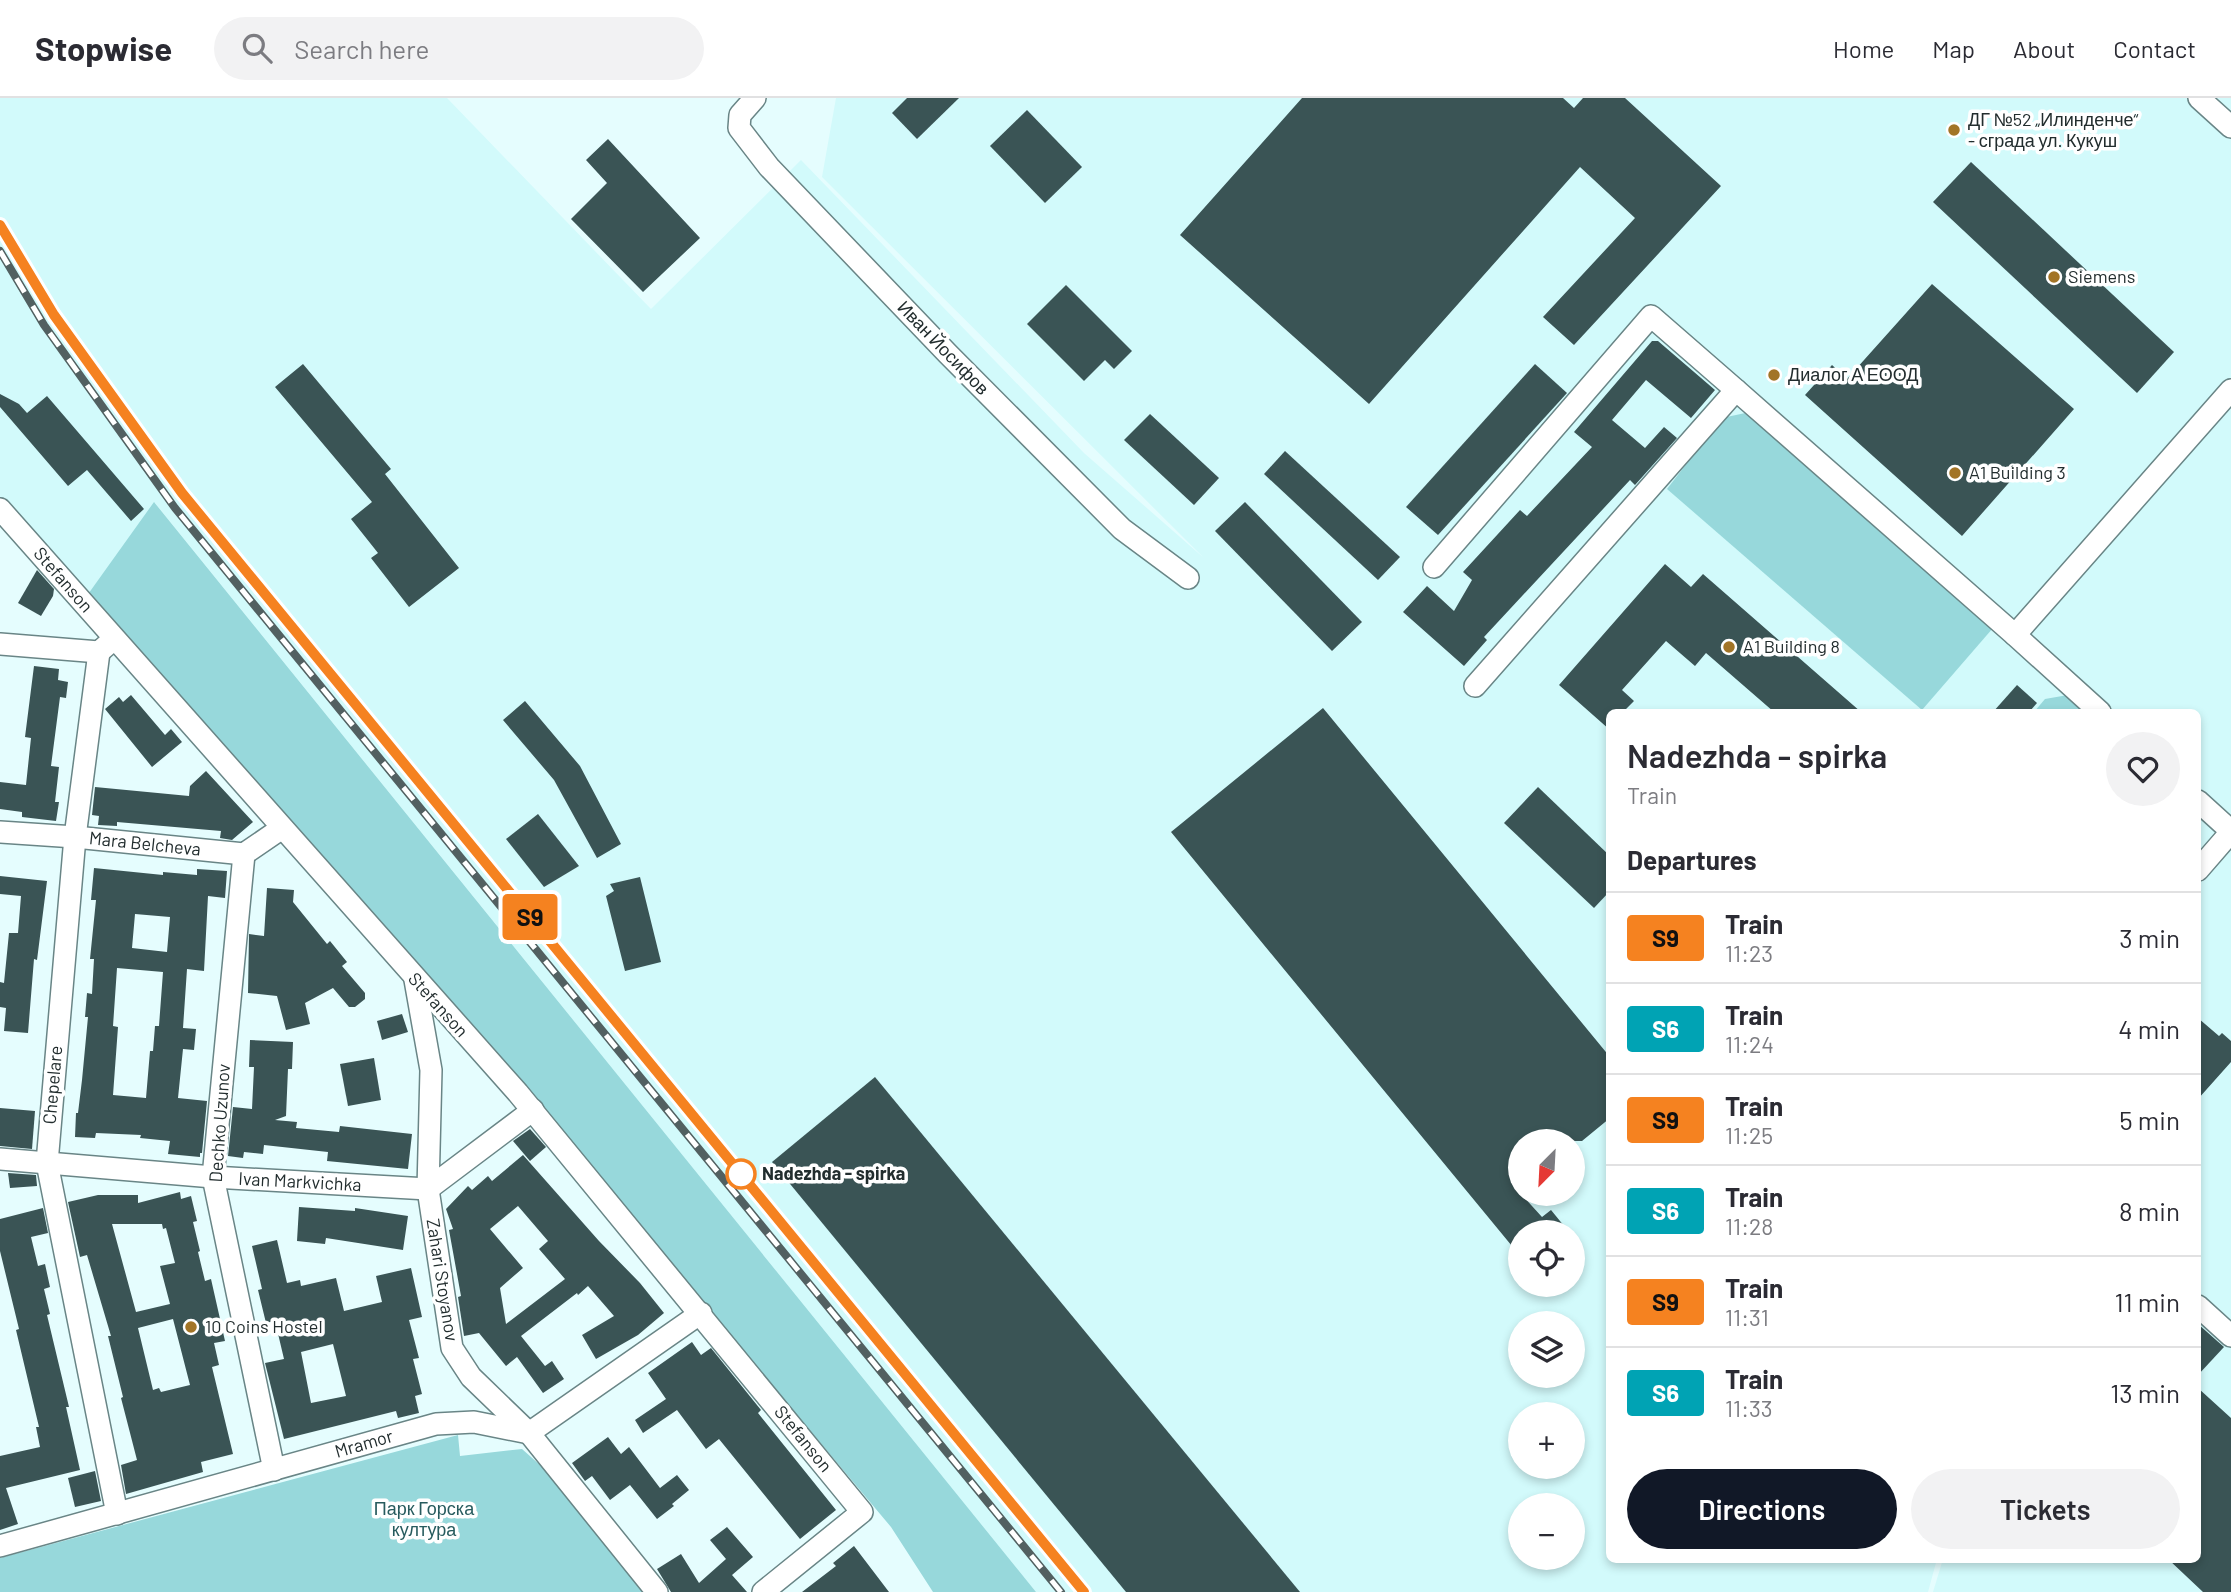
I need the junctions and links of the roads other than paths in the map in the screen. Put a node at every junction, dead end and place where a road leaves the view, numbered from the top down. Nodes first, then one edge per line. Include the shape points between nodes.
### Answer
1 (755, 98) edge
2 (2199, 98) edge
3 (2231, 127) edge
4 (1736, 390) junction
5 (2231, 390) edge
6 (0, 509) edge
7 (1434, 567) dead end
8 (1188, 578) dead end
9 (2015, 635) junction
10 (0, 644) edge
11 (107, 646) junction
12 (1475, 686) dead end
13 (2097, 709) edge
14 (2201, 804) edge
15 (282, 828) junction
16 (0, 832) edge
17 (2231, 832) edge
18 (75, 837) junction
19 (244, 855) junction
20 (2201, 867) edge
21 (415, 979) junction
22 (533, 1110) junction
23 (0, 1159) edge
24 (47, 1163) junction
25 (213, 1177) junction
26 (428, 1189) junction
27 (2201, 1310) edge
28 (701, 1314) junction
29 (2231, 1336) edge
30 (529, 1433) junction
31 (274, 1470) junction
32 (117, 1514) junction
33 (0, 1546) edge
34 (657, 1592) edge
35 (763, 1592) edge

1 - 8 street, Иван Йосифов via 740,116 739,128 769,167 1122,529
2 - 3 street
4 - 7 street via 1651,316
4 - 9 street
4 - 12 street
5 - 9 street
6 - 11 street, Stefanson
9 - 13 street
10 - 11 street
11 - 15 street, Stefanson
11 - 18 street, Chepelare
14 - 17 street
15 - 19 street
15 - 21 street, Stefanson
16 - 18 street, Mara Belcheva
17 - 20 street
18 - 19 street, Mara Belcheva
18 - 24 street, Chepelare
19 - 25 street, Dechko Uzunov
21 - 22 street, Stefanson
21 - 26 street, Zahari Stoyanov via 431,1070
22 - 26 street
22 - 28 street, Stefanson
23 - 24 street, Ivan Markvichka
24 - 25 street, Ivan Markvichka
24 - 32 street, Chepelare
25 - 26 street, Ivan Markvichka
25 - 31 street, Dechko Uzunov
26 - 30 street, Zahari Stoyanov via 452,1348 471,1377
27 - 29 street
28 - 30 street
28 - 35 street, Stefanson via 862,1513
30 - 31 street, Mramor via 474,1422 436,1424
30 - 34 street, Zahari Stoyanov
31 - 32 street, Mramor
32 - 33 street, Mramor

